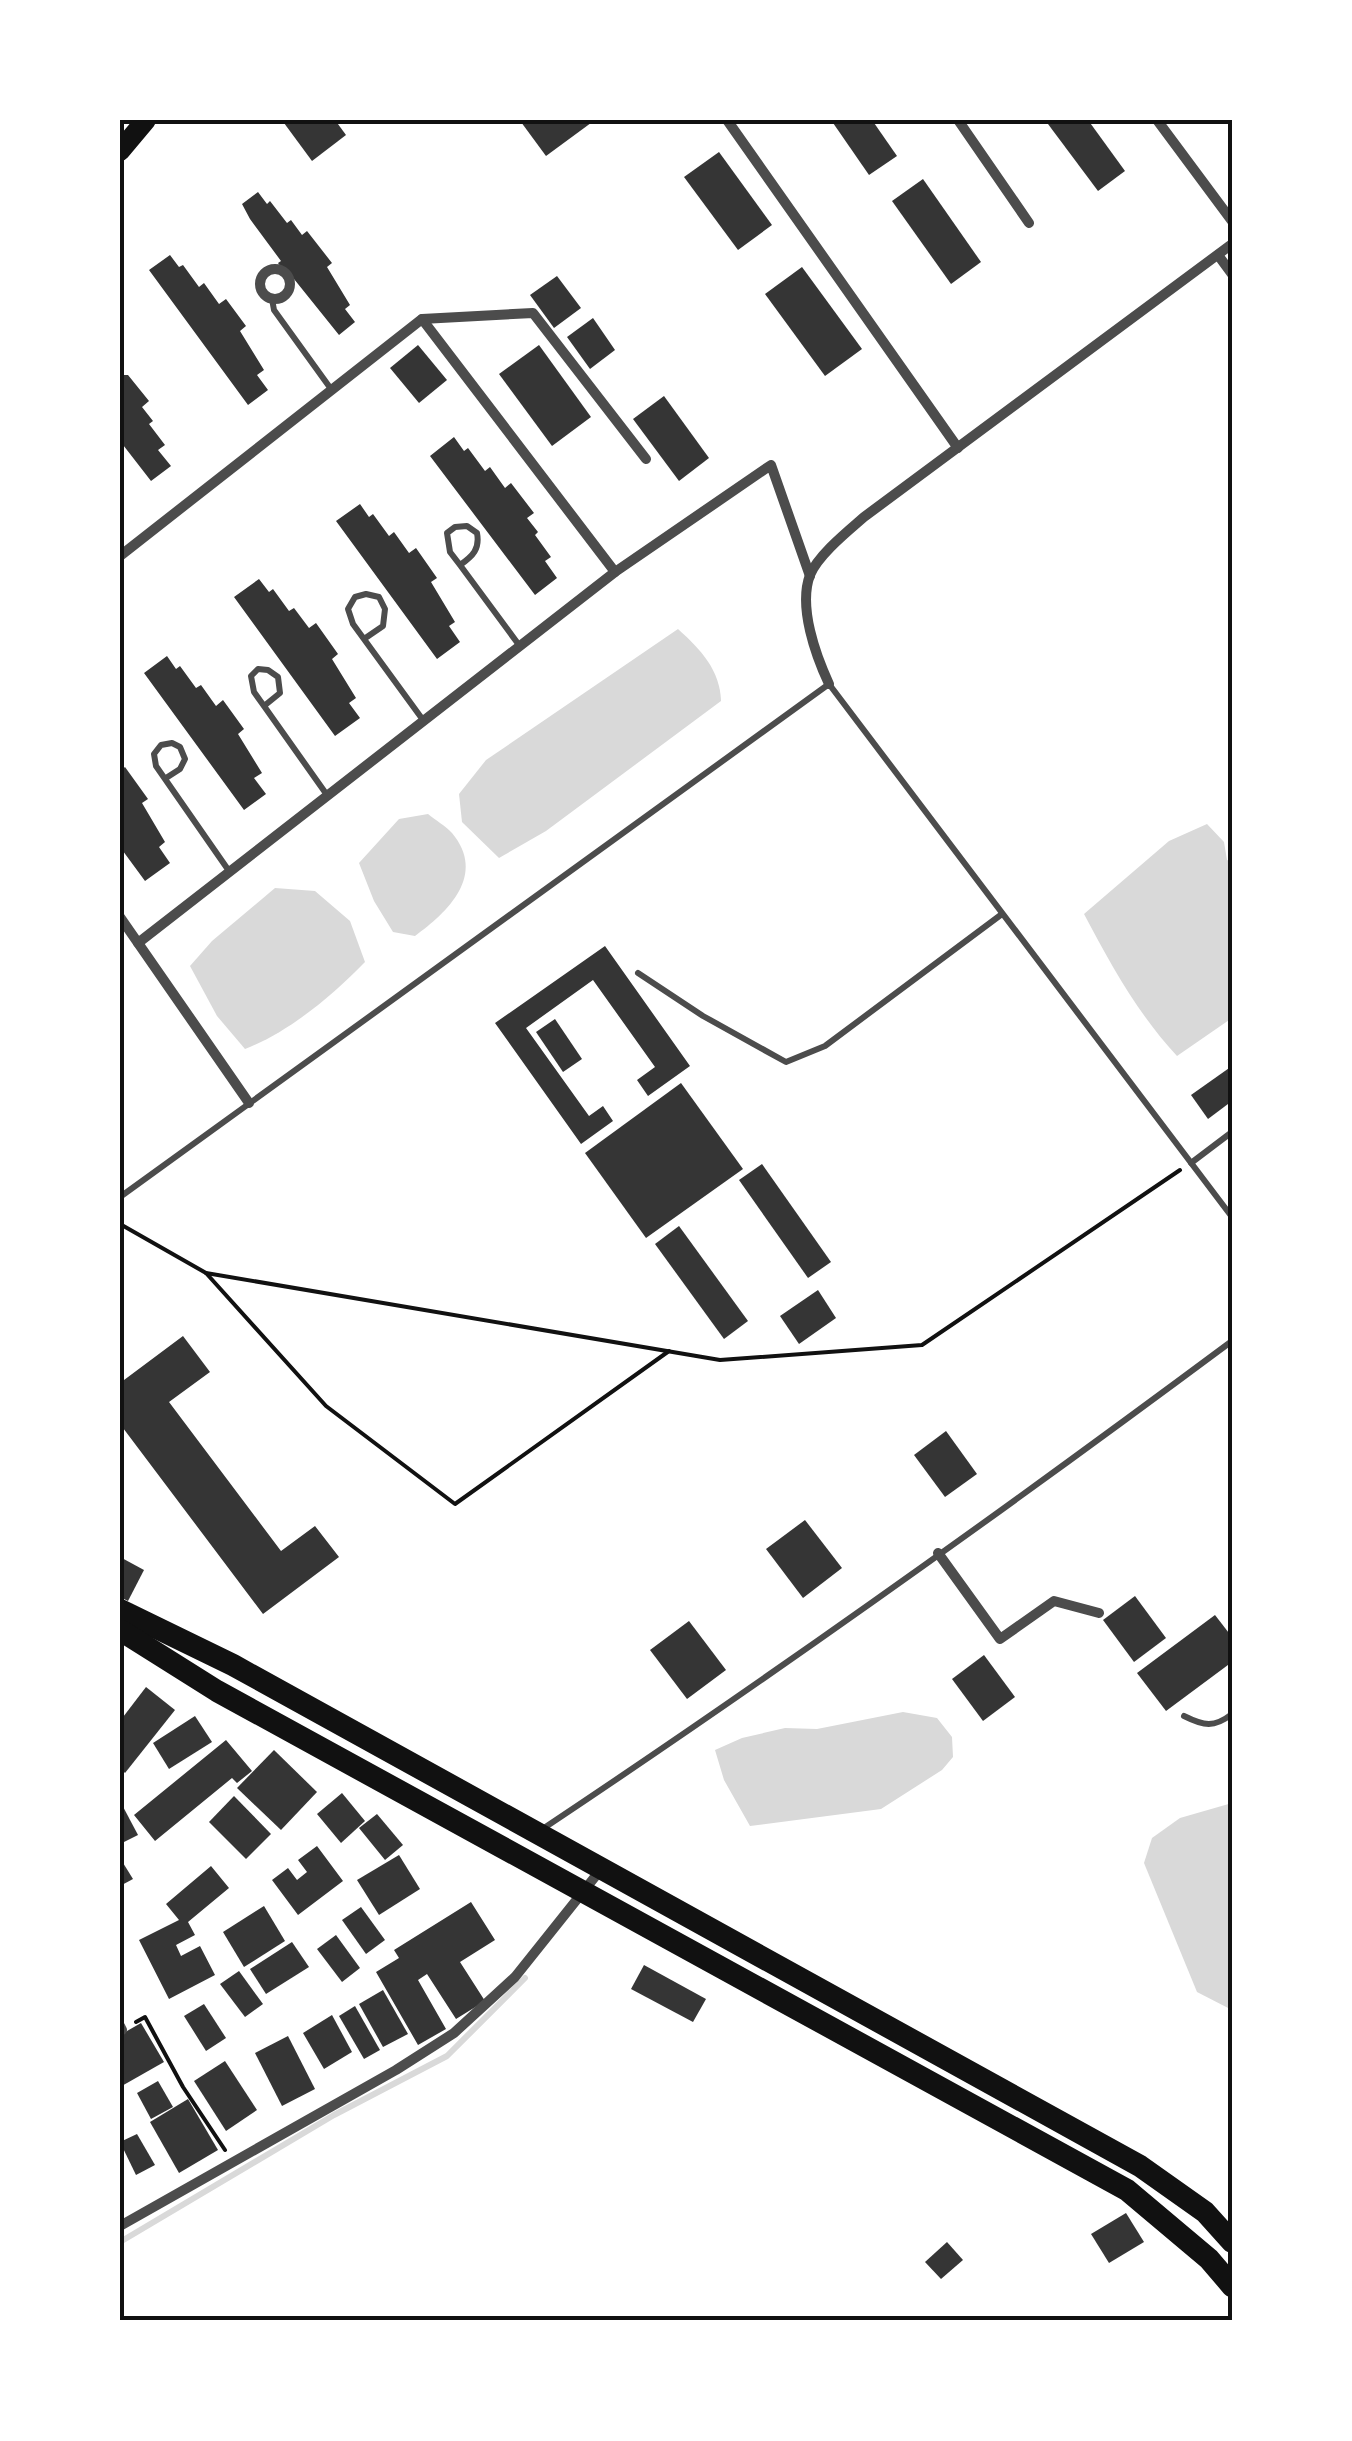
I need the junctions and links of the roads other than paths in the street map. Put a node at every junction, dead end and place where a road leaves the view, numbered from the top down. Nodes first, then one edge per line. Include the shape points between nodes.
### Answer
1 (146, 120) edge
2 (728, 120) edge
3 (958, 120) edge
4 (1157, 120) edge
5 (120, 151) edge
6 (1232, 221) edge
7 (1029, 222) dead end
8 (1232, 244) edge
9 (1218, 255) junction
10 (1232, 274) edge
11 (272, 299) dead end
12 (422, 319) junction
13 (332, 390) junction
14 (958, 448) junction
15 (646, 459) dead end
16 (120, 556) edge
17 (460, 565) junction
18 (615, 572) junction
19 (810, 576) junction
20 (364, 638) junction
21 (520, 646) junction
22 (829, 684) junction
23 (264, 706) junction
24 (424, 721) junction
25 (166, 778) junction
26 (328, 796) junction
27 (229, 871) junction
28 (1002, 914) junction
29 (120, 917) edge
30 (138, 943) junction
31 (638, 972) dead end
32 (249, 1103) junction
33 (1232, 1132) edge
34 (1191, 1163) junction
35 (120, 1197) edge
36 (1232, 1217) edge
37 (1232, 1341) edge
38 (938, 1554) junction
39 (120, 1610) edge
40 (1099, 1613) dead end
41 (120, 1630) edge
42 (1232, 1714) edge
43 (1184, 1716) dead end
44 (539, 1832) junction
45 (603, 1868) junction
46 (583, 1894) junction
47 (120, 2226) edge
48 (1232, 2242) edge
49 (1232, 2286) edge

1 - 5 main road
2 - 14 street
3 - 7 street
4 - 6 street
8 - 9 street
9 - 10 street
9 - 14 street
11 - 13 lane
12 - 13 street
12 - 15 street via 533,313
12 - 18 street
13 - 16 street
14 - 19 street via 864,517
17 - 17 lane via 447,533 467,526 479,543
17 - 21 lane
18 - 19 street via 771,465
18 - 21 street
19 - 22 street via 813,648
20 - 20 lane via 348,609 366,594 386,609 382,626
20 - 24 lane
21 - 24 street
22 - 28 lane
22 - 32 lane
23 - 23 lane via 251,676 258,669 278,677 280,693
23 - 26 lane
24 - 26 street
25 - 25 lane via 154,754 172,742 185,759
25 - 27 lane
26 - 27 street
27 - 30 street
28 - 31 lane via 825,1046 786,1062
28 - 34 lane
29 - 30 street
30 - 32 street
32 - 35 lane
33 - 34 lane
34 - 36 lane
37 - 38 lane
38 - 40 street via 1000,1639 1054,1602
38 - 44 lane
39 - 44 highway
41 - 46 highway via 217,1692
42 - 43 lane via 1203,1726
44 - 45 highway
45 - 46 street
45 - 48 highway via 1140,2166 1206,2212
46 - 47 street via 515,1977 454,2033
46 - 49 highway via 1127,2190

